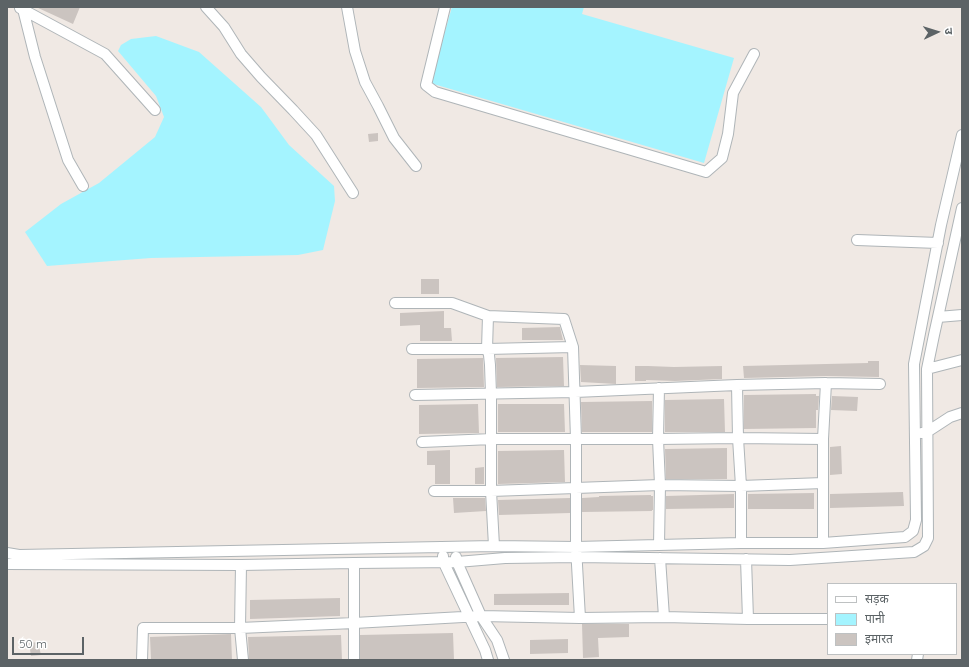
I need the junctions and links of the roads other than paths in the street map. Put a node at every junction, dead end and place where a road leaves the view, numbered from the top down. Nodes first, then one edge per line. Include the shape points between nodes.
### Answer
1 (206, 7) edge
2 (347, 7) edge
3 (445, 7) edge
4 (21, 8) edge
5 (754, 54) dead end
6 (155, 110) dead end
7 (962, 136) edge
8 (416, 166) dead end
9 (83, 186) dead end
10 (353, 193) dead end
11 (962, 208) edge
12 (857, 240) dead end
13 (938, 242) junction
14 (395, 302) dead end
15 (962, 315) edge
16 (488, 316) junction
17 (938, 317) junction
18 (573, 347) junction
19 (412, 349) dead end
20 (487, 349) junction
21 (962, 360) edge
22 (927, 369) junction
23 (826, 383) junction
24 (880, 384) dead end
25 (737, 385) junction
26 (659, 388) junction
27 (575, 392) junction
28 (491, 394) junction
29 (415, 395) dead end
30 (962, 413) edge
31 (927, 432) junction
32 (915, 435) junction
33 (738, 438) junction
34 (823, 438) junction
35 (492, 439) junction
36 (576, 439) junction
37 (658, 439) junction
38 (422, 442) dead end
39 (823, 482) junction
40 (660, 485) junction
41 (740, 486) junction
42 (576, 488) junction
43 (434, 491) dead end
44 (491, 491) junction
45 (741, 542) junction
46 (823, 543) junction
47 (494, 546) junction
48 (659, 546) junction
49 (454, 547) junction
50 (441, 548) junction
51 (577, 552) junction
52 (7, 553) edge
53 (660, 558) junction
54 (746, 559) junction
55 (443, 561) junction
56 (457, 562) junction
57 (354, 563) junction
58 (7, 564) edge
59 (241, 566) junction
60 (481, 616) junction
61 (664, 616) junction
62 (469, 617) junction
63 (580, 618) junction
64 (748, 619) junction
65 (827, 619) edge
66 (354, 623) junction
67 (240, 628) junction
68 (142, 660) edge
69 (243, 660) edge
70 (354, 660) edge
71 (488, 660) edge
72 (504, 660) edge

1 - 10 street via 224,27 240,54 316,135
2 - 8 street via 355,51 365,82 394,138
3 - 5 street via 426,85 435,92 706,172 722,158 733,93
4 - 6 street via 105,54
4 - 9 street via 68,160
7 - 13 street
11 - 17 street
12 - 13 street
13 - 32 street via 914,364
14 - 16 street via 452,303
15 - 17 street
16 - 18 street via 564,319
16 - 20 street
17 - 22 street
18 - 20 street
18 - 27 street
19 - 20 street
20 - 28 street via 490,360
21 - 22 street
22 - 31 street
23 - 24 street
23 - 25 street
23 - 34 street
25 - 26 street
25 - 33 street
26 - 27 street
26 - 37 street
27 - 28 street
27 - 36 street
28 - 29 street
28 - 35 street
30 - 31 street via 950,417
31 - 32 street
31 - 54 street via 928,538 924,546 914,552 790,560
32 - 46 street via 916,520 913,531 906,537
33 - 34 street
33 - 37 street
33 - 41 street
34 - 39 street
35 - 36 street
35 - 38 street
35 - 44 street
36 - 37 street
36 - 42 street
37 - 40 street
39 - 41 street
39 - 46 street
40 - 41 street
40 - 42 street
40 - 48 street
41 - 45 street
42 - 44 street
42 - 51 street
43 - 44 street
44 - 47 street
45 - 46 street
45 - 48 street
47 - 49 street
47 - 51 street
48 - 51 street
49 - 50 street
49 - 56 street
50 - 52 street via 19,555
50 - 55 street
51 - 53 street
51 - 56 street
51 - 63 street
53 - 54 street
53 - 61 street
54 - 64 street
55 - 56 street
55 - 57 street
55 - 62 street
56 - 60 street
57 - 59 street
57 - 66 street
58 - 59 street
59 - 67 street
60 - 62 street
60 - 63 street
60 - 72 street via 497,640
61 - 63 street
61 - 64 street
62 - 66 street
62 - 71 street
64 - 65 street
66 - 67 street
66 - 70 street
67 - 68 street via 143,628
67 - 69 street

